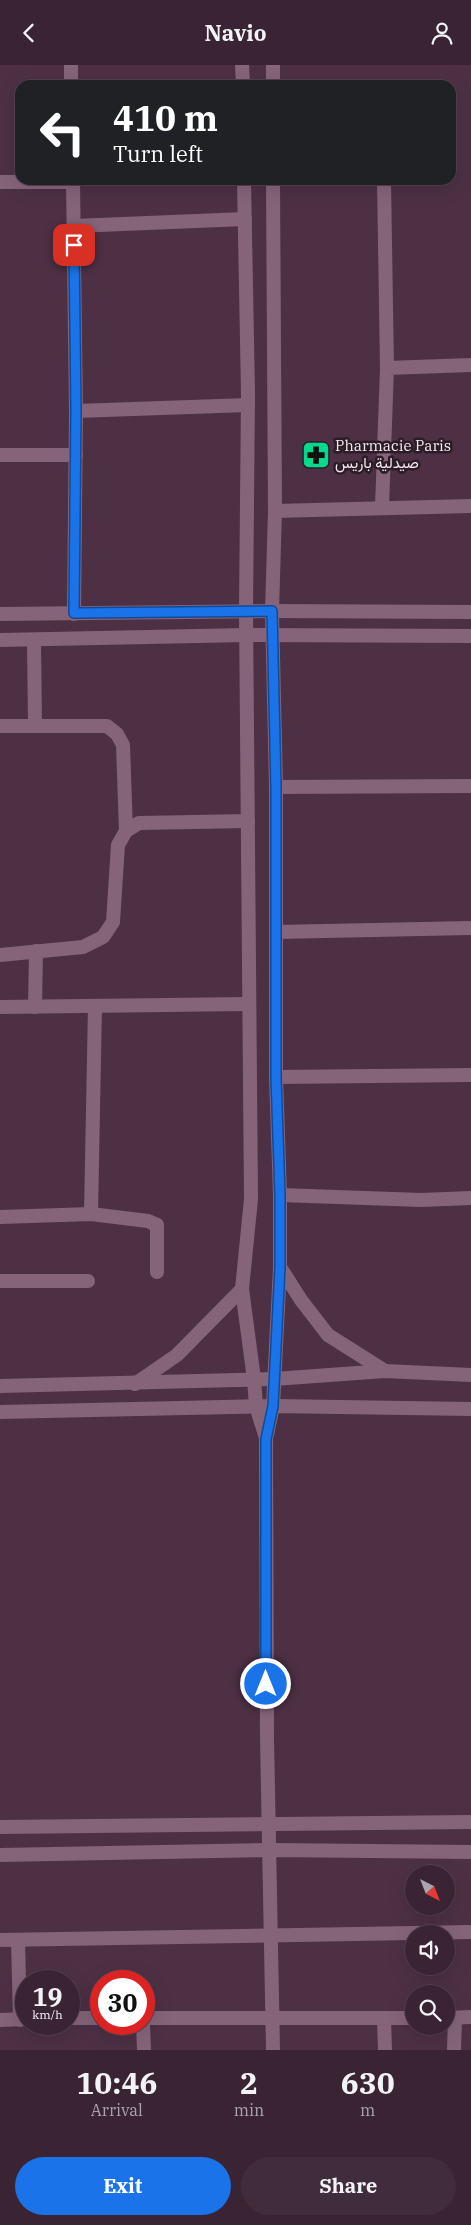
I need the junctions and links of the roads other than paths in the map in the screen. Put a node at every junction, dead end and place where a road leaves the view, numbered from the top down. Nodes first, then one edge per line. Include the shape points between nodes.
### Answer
1 (71, 65) edge
2 (242, 65) edge
3 (273, 65) edge
4 (71, 80) edge
5 (243, 80) edge
6 (273, 80) edge
7 (0, 182) edge
8 (15, 182) edge
9 (73, 185) edge
10 (244, 185) edge
11 (273, 185) edge
12 (384, 185) edge
13 (245, 219) junction
14 (74, 226) junction
15 (471, 365) edge
16 (387, 368) junction
17 (248, 405) junction
18 (76, 411) junction
19 (0, 455) edge
20 (76, 455) junction
21 (471, 506) edge
22 (382, 507) junction
23 (275, 511) junction
24 (246, 611) junction
25 (272, 611) junction
26 (471, 612) edge
27 (74, 613) junction
28 (0, 614) edge
29 (247, 635) junction
30 (272, 635) junction
31 (471, 636) edge
32 (0, 640) edge
33 (34, 640) junction
34 (0, 726) edge
35 (35, 726) junction
36 (471, 786) edge
37 (276, 787) junction
38 (248, 821) junction
39 (126, 831) junction
40 (471, 928) edge
41 (276, 933) junction
42 (36, 951) junction
43 (0, 955) edge
44 (249, 1004) junction
45 (95, 1006) junction
46 (0, 1007) edge
47 (36, 1007) junction
48 (471, 1075) edge
49 (276, 1077) junction
50 (280, 1195) junction
51 (471, 1198) edge
52 (91, 1214) junction
53 (0, 1217) edge
54 (280, 1267) junction
55 (157, 1272) dead end
56 (0, 1281) edge
57 (88, 1281) dead end
58 (242, 1289) junction
59 (385, 1371) junction
60 (471, 1375) edge
61 (254, 1379) junction
62 (274, 1379) junction
63 (135, 1384) junction
64 (0, 1386) edge
65 (256, 1406) junction
66 (273, 1406) junction
67 (471, 1409) edge
68 (0, 1412) edge
69 (266, 1439) junction
70 (471, 1822) edge
71 (270, 1823) junction
72 (0, 1827) edge
73 (270, 1851) junction
74 (471, 1852) edge
75 (0, 1855) edge
76 (471, 1932) edge
77 (271, 1935) junction
78 (0, 1940) edge
79 (18, 1940) junction
80 (20, 1970) edge
81 (272, 2017) junction
82 (471, 2017) edge
83 (155, 2018) edge
84 (384, 2018) junction
85 (405, 2018) edge
86 (455, 2018) edge
87 (15, 2019) edge
88 (0, 2020) edge
89 (143, 2035) edge
90 (452, 2035) edge
91 (144, 2050) edge
92 (273, 2050) edge
93 (385, 2050) edge
94 (454, 2050) edge

1 - 4 street
2 - 5 street
3 - 6 street
7 - 8 street
9 - 14 street
10 - 13 street
11 - 23 street
12 - 16 street
13 - 14 street
13 - 17 street
14 - 18 street
15 - 16 street
16 - 22 street
17 - 18 street
17 - 24 street
18 - 20 street
19 - 20 street
20 - 27 street
21 - 22 street
22 - 23 street
23 - 25 street
24 - 25 street
24 - 27 street
24 - 29 street
25 - 26 street
25 - 30 street
27 - 28 street
29 - 30 street
29 - 33 street
29 - 38 street
30 - 31 street
30 - 37 street
32 - 33 street
33 - 35 street
34 - 35 street
35 - 39 street via 108,726 117,734 124,745
36 - 37 street
37 - 41 street
38 - 39 street via 139,823
38 - 44 street
39 - 42 street via 118,845 113,922 103,937 83,947
40 - 41 street
41 - 49 street
42 - 43 street
42 - 47 street
44 - 45 street
44 - 58 street via 251,1199
45 - 47 street
45 - 52 street
46 - 47 street
48 - 49 street
49 - 50 street
50 - 51 street via 421,1200
50 - 54 street
52 - 53 street
52 - 55 street via 148,1221 156,1225
54 - 59 street via 328,1335
54 - 62 street
56 - 57 street
58 - 61 street
58 - 63 street via 177,1355
59 - 60 street
59 - 62 street
61 - 62 street
61 - 63 street
61 - 65 street
62 - 66 street
63 - 64 street
65 - 66 street
65 - 68 street
65 - 69 street
66 - 67 street
66 - 69 street
69 - 71 street
70 - 71 street
71 - 72 street
71 - 73 street
73 - 74 street
73 - 75 street
73 - 77 street
76 - 77 street
77 - 79 street
77 - 81 street
78 - 79 street
79 - 80 street
81 - 83 street
81 - 84 street
81 - 92 street
82 - 86 street
84 - 85 street
84 - 93 street
87 - 88 street
89 - 91 street
90 - 94 street

